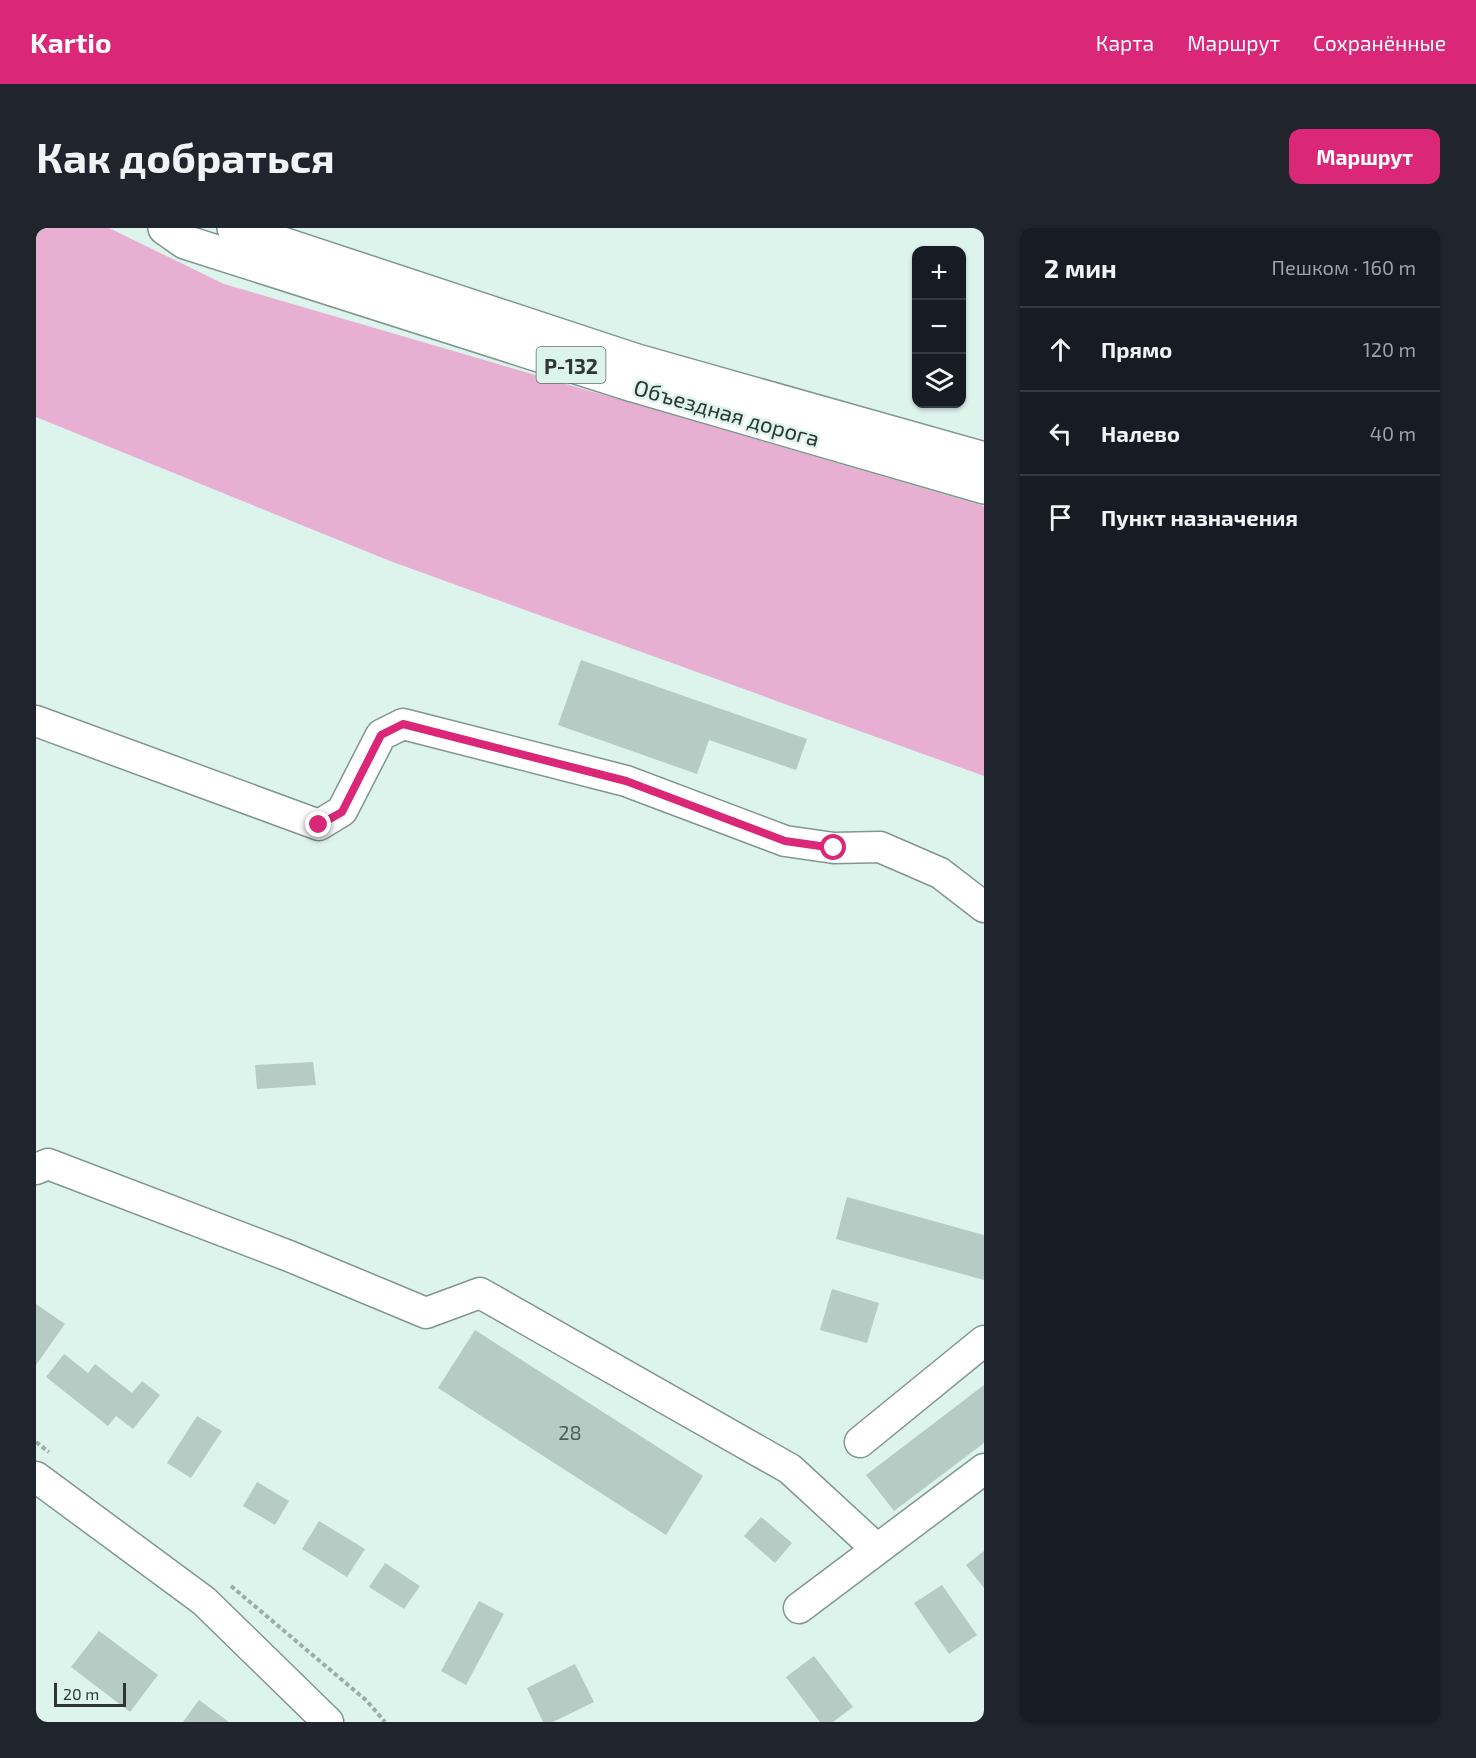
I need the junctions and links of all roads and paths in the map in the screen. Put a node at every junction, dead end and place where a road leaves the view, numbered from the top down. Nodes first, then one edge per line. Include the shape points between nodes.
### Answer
1 (165, 228) edge
2 (234, 228) edge
3 (984, 459) edge
4 (984, 486) edge
5 (36, 721) edge
6 (984, 907) edge
7 (36, 1169) edge
8 (984, 1341) edge
9 (860, 1442) dead end
10 (984, 1469) edge
11 (36, 1477) edge
12 (873, 1552) junction
13 (799, 1608) dead end
14 (328, 1722) edge

1 - 4 highway, Объездная дорога / Р-132 via 185,242 633,385
2 - 3 highway, Объездная дорога / Р-132 via 637,361
5 - 6 street via 319,825 342,812 381,735 403,724 626,781 785,841 834,848 880,847 940,873
7 - 12 street via 48,1164 426,1313 480,1293 790,1469 867,1539
8 - 9 street
10 - 12 street
11 - 14 street via 204,1601
12 - 13 street

